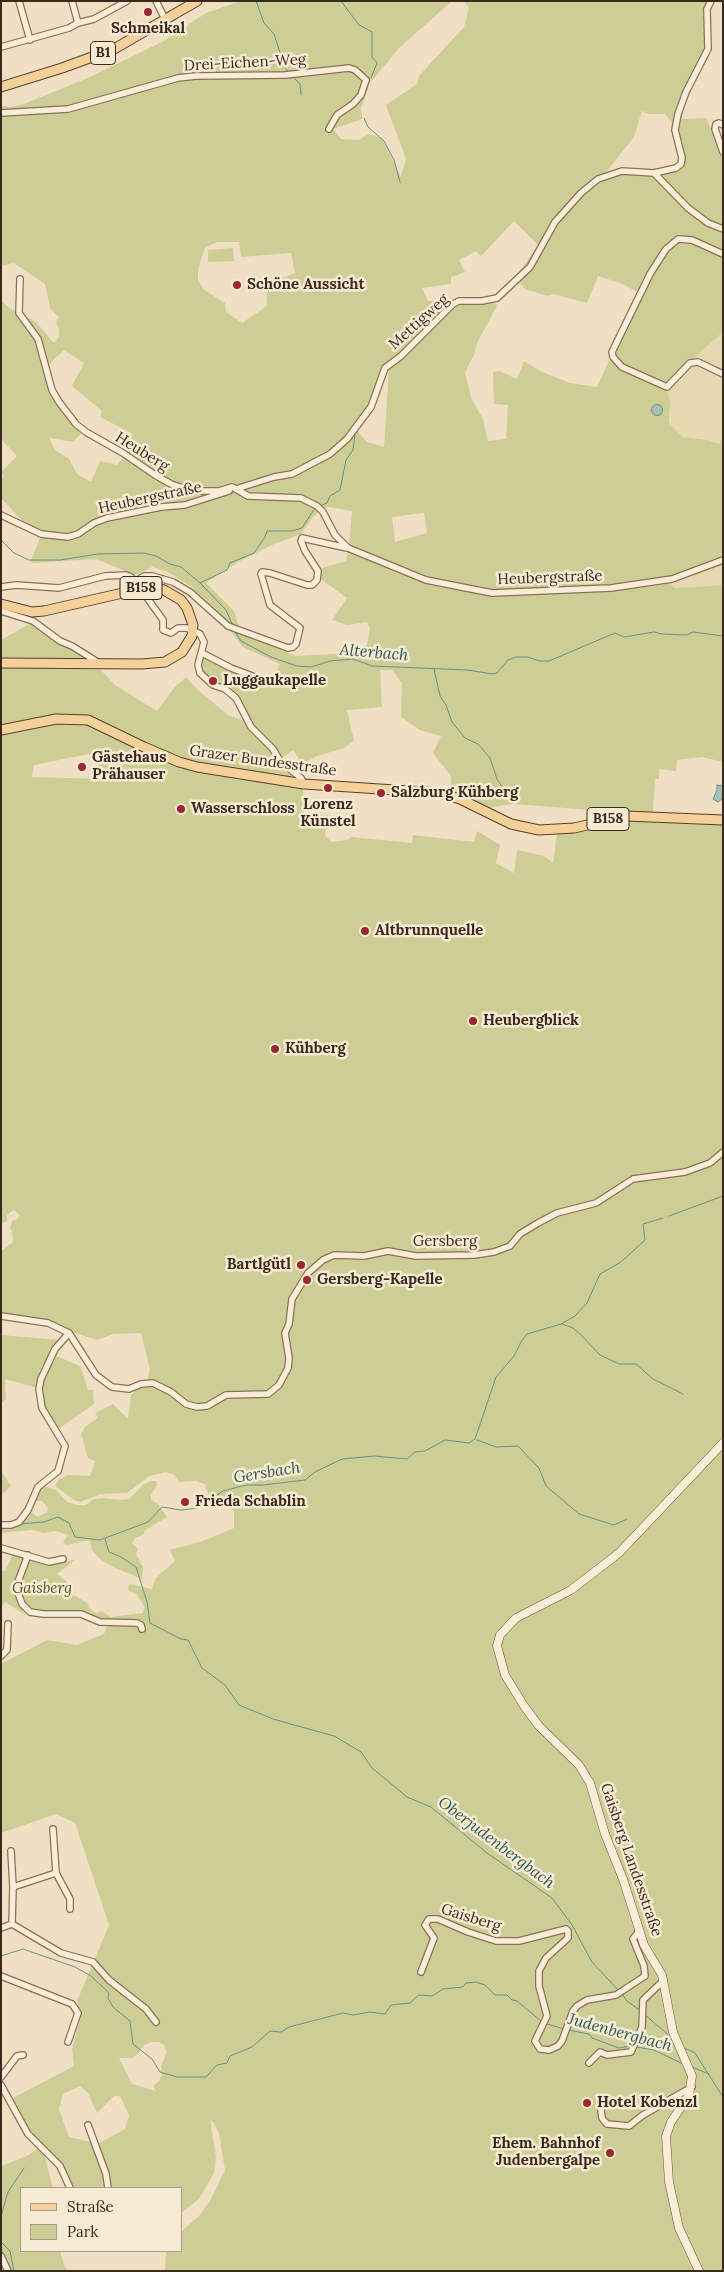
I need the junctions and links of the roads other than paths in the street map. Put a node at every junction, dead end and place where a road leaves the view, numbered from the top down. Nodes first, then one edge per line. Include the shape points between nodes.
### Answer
1 (19, 1) edge
2 (72, 1) edge
3 (128, 1) edge
4 (156, 1) edge
5 (197, 1) edge
6 (711, 1) edge
7 (166, 20) junction
8 (78, 23) junction
9 (30, 40) junction
10 (1, 47) edge
11 (1, 87) edge
12 (1, 113) edge
13 (723, 125) edge
14 (329, 128) dead end
15 (723, 152) edge
16 (654, 173) junction
17 (723, 229) edge
18 (723, 254) edge
19 (20, 279) dead end
20 (392, 363) joint
21 (723, 374) edge
22 (236, 488) junction
23 (1, 515) edge
24 (348, 548) junction
25 (723, 560) edge
26 (137, 586) junction
27 (1, 587) edge
28 (1, 604) edge
29 (1, 610) edge
30 (192, 630) junction
31 (202, 653) junction
32 (1, 663) edge
33 (100, 664) junction
34 (255, 677) dead end
35 (1, 730) edge
36 (304, 784) junction
37 (723, 820) edge
38 (723, 1152) edge
39 (1, 1316) edge
40 (69, 1333) junction
41 (723, 1443) edge
42 (1, 1525) edge
43 (1, 1548) edge
44 (28, 1555) junction
45 (63, 1559) dead end
46 (8, 1624) dead end
47 (142, 1629) dead end
48 (1, 1656) edge
49 (53, 1829) dead end
50 (11, 1851) dead end
51 (56, 1873) junction
52 (13, 1887) junction
53 (70, 1909) dead end
54 (12, 1924) junction
55 (1, 1928) edge
56 (639, 1930) junction
57 (421, 1972) dead end
58 (1, 1976) edge
59 (663, 1980) junction
60 (156, 2022) dead end
61 (68, 2042) dead end
62 (23, 2054) dead end
63 (589, 2063) dead end
64 (1, 2076) edge
65 (1, 2085) edge
66 (692, 2085) junction
67 (601, 2110) dead end
68 (88, 2125) dead end
69 (70, 2187) edge
70 (108, 2187) edge
71 (1, 2256) edge
72 (8, 2271) edge
73 (699, 2271) edge

1 - 9 street
2 - 8 street
3 - 8 street via 94,19
4 - 7 street
5 - 7 main road, B1
6 - 16 street, Mettigweg via 707,9 708,49 686,92 675,130 681,164
7 - 11 main road, B1 via 129,42 92,58
8 - 9 street
9 - 10 street
12 - 14 street, Drei-Eichen-Weg via 68,109 178,78 285,76 349,68 366,80 361,94 353,104 336,115
13 - 15 street via 716,124 715,129
16 - 17 street via 688,208 708,223
16 - 20 street, Mettigweg via 622,171 598,179 555,222 530,268 497,298 453,304
18 - 21 street via 692,240 678,239 666,249 650,274 612,352 622,367 667,387 690,363 698,362
19 - 22 street, Heuberg via 19,314 38,339 58,402 76,424 171,484 192,491
20 - 22 street, Heuberg via 382,373 371,407 347,439 330,454 292,474
22 - 23 street, Heubergstraße via 185,505 107,518 68,537 40,534
22 - 24 street, Heubergstraße via 248,496 293,497 317,506 335,535
24 - 25 street, Heubergstraße via 426,580 492,593 611,588 672,579
24 - 26 street via 302,538 305,550 318,571 318,580 312,585 262,572 270,605 300,628 293,648 228,626 190,592 173,582 144,576
26 - 27 street via 126,575 105,576 59,588
26 - 28 main road, B158 via 44,611 32,612
26 - 30 main road, B158 via 158,588 173,594 187,608
26 - 30 street via 163,620 163,630
29 - 33 street via 33,622
30 - 31 street via 202,638
30 - 33 main road via 182,652 165,662
31 - 34 street
31 - 36 street via 198,665 200,673 240,702 252,727
32 - 33 main road
35 - 36 main road, Grazer Bundesstraße / B158 via 56,719 88,720 178,762
36 - 37 main road, Grazer Bundesstraße / B158 via 440,793 460,799 496,818 527,828 552,831 626,816
38 - 40 street, Gersberg via 710,1163 686,1172 633,1179 596,1203 538,1222 520,1234 510,1246 494,1252 416,1256 388,1251 364,1256 334,1255 323,1260 304,1278 290,1304 285,1338 288,1363 282,1382 268,1394 222,1396 207,1406 197,1407 153,1384 144,1383 129,1389 112,1387 96,1375
39 - 40 street via 48,1323
40 - 42 street via 55,1349 39,1389 42,1408 64,1443 56,1474 38,1486 24,1516 14,1524
41 - 56 main road, Gaisberg Landesstraße via 619,1553 571,1590 516,1618 498,1641 501,1666 510,1685 532,1717 579,1764 590,1782
43 - 44 street
44 - 45 street via 49,1562
44 - 47 street via 16,1586 19,1599 30,1612 81,1614 99,1622 137,1623
46 - 48 street via 8,1650
49 - 51 street
50 - 52 street
51 - 52 street
51 - 53 street via 70,1899
52 - 54 street
54 - 55 street
54 - 60 street via 61,1952 93,1962 116,1986 146,2009
56 - 57 street, Gaisberg via 633,1939 645,1976 616,1995 587,2000 577,2006 562,2041 549,2050 540,2049 535,2041 547,2016 538,1986 539,1971 546,1958 568,1938 566,1929 519,1941 496,1941 438,1919 429,1919 425,1925 434,1938
56 - 59 main road, Gaisberg Landesstraße
58 - 61 street via 72,2004 78,2013
59 - 63 street via 644,1999 642,2028 631,2052 607,2055 600,2052
59 - 66 main road, Gaisberg Landesstraße via 673,2032 691,2069
62 - 64 street
65 - 69 street via 28,2134 60,2166
66 - 67 street via 629,2126 607,2124
66 - 73 main road via 687,2100 668,2128 665,2146 679,2228
68 - 70 street
71 - 72 street

